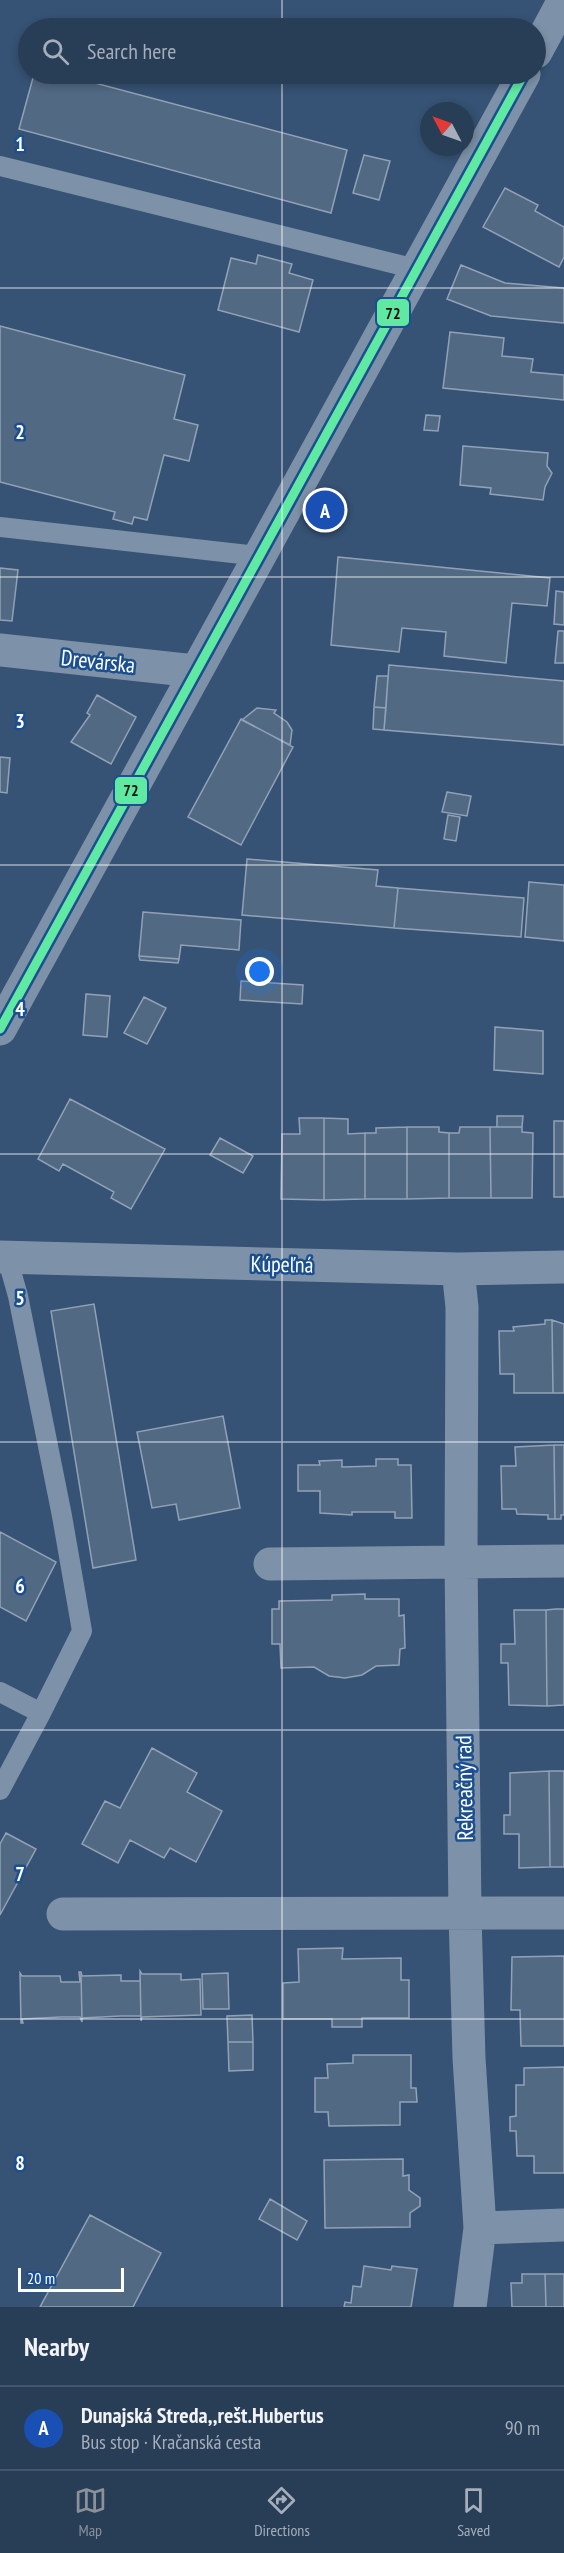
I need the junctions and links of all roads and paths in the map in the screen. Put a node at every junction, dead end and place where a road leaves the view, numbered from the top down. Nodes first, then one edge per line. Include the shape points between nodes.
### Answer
1 (564, 0) edge
2 (546, 33) edge
3 (518, 84) edge
4 (0, 166) edge
5 (416, 269) junction
6 (0, 527) edge
7 (258, 556) junction
8 (0, 650) edge
9 (195, 671) junction
10 (0, 1029) edge
11 (4, 1257) edge
12 (564, 1267) edge
13 (458, 1269) junction
14 (460, 1560) junction
15 (564, 1561) edge
16 (270, 1564) dead end
17 (0, 1692) edge
18 (41, 1713) junction
19 (0, 1790) edge
20 (564, 1913) edge
21 (63, 1914) dead end
22 (465, 1914) junction
23 (564, 2225) edge
24 (480, 2228) junction
25 (470, 2307) edge

1 - 2 street
3 - 5 street
4 - 5 lane
5 - 7 street
6 - 7 lane
7 - 9 street
8 - 9 street, Drevárska
9 - 10 street
11 - 13 street, Kúpeľná
11 - 18 lane via 18,1296 82,1631
12 - 13 street, Kúpeľná
13 - 14 street, Rekreačný rad via 462,1306
14 - 15 street
14 - 16 street
14 - 22 street, Rekreačný rad
17 - 18 lane
18 - 19 lane
20 - 22 street
21 - 22 street
22 - 24 street, Rekreačný rad
23 - 24 street
24 - 25 street, Rekreačný rad

